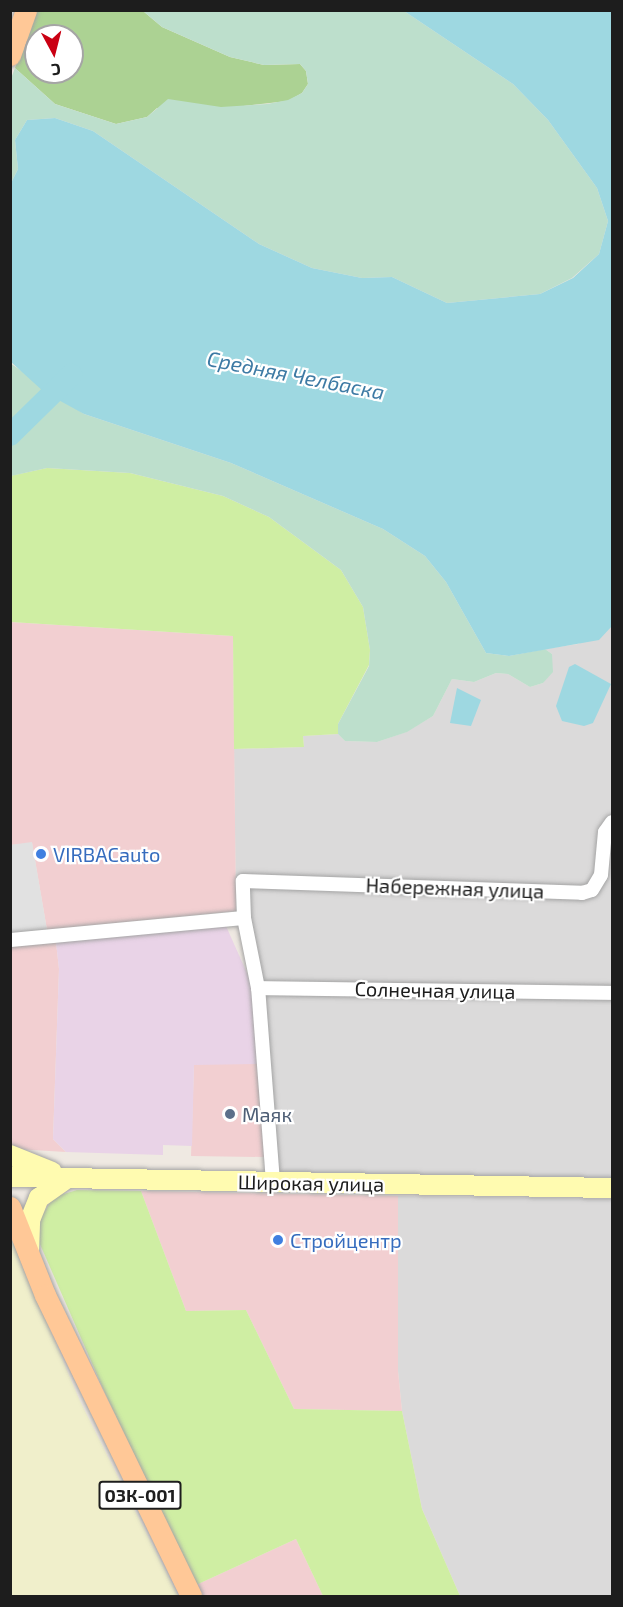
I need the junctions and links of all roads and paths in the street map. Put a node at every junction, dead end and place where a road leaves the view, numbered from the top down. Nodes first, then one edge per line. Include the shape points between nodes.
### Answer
1 (26, 10) edge
2 (10, 55) edge
3 (612, 822) edge
4 (244, 918) junction
5 (10, 940) edge
6 (258, 988) junction
7 (612, 993) edge
8 (10, 1155) edge
9 (10, 1177) edge
10 (69, 1178) junction
11 (273, 1182) junction
12 (612, 1188) edge
13 (10, 1208) edge
14 (29, 1253) junction
15 (191, 1596) edge

1 - 2 main road
3 - 4 street, Набережная улица via 605,832 601,875 591,890 582,893 243,881
4 - 5 street
4 - 6 street
6 - 7 street, Солнечная улица
6 - 11 street
8 - 10 street
9 - 10 street, Широкая улица
10 - 11 street, Широкая улица
10 - 14 street via 39,1198 30,1220
11 - 12 street, Широкая улица
13 - 14 main road, 03К-001
14 - 15 main road, 03К-001 via 93,1398

